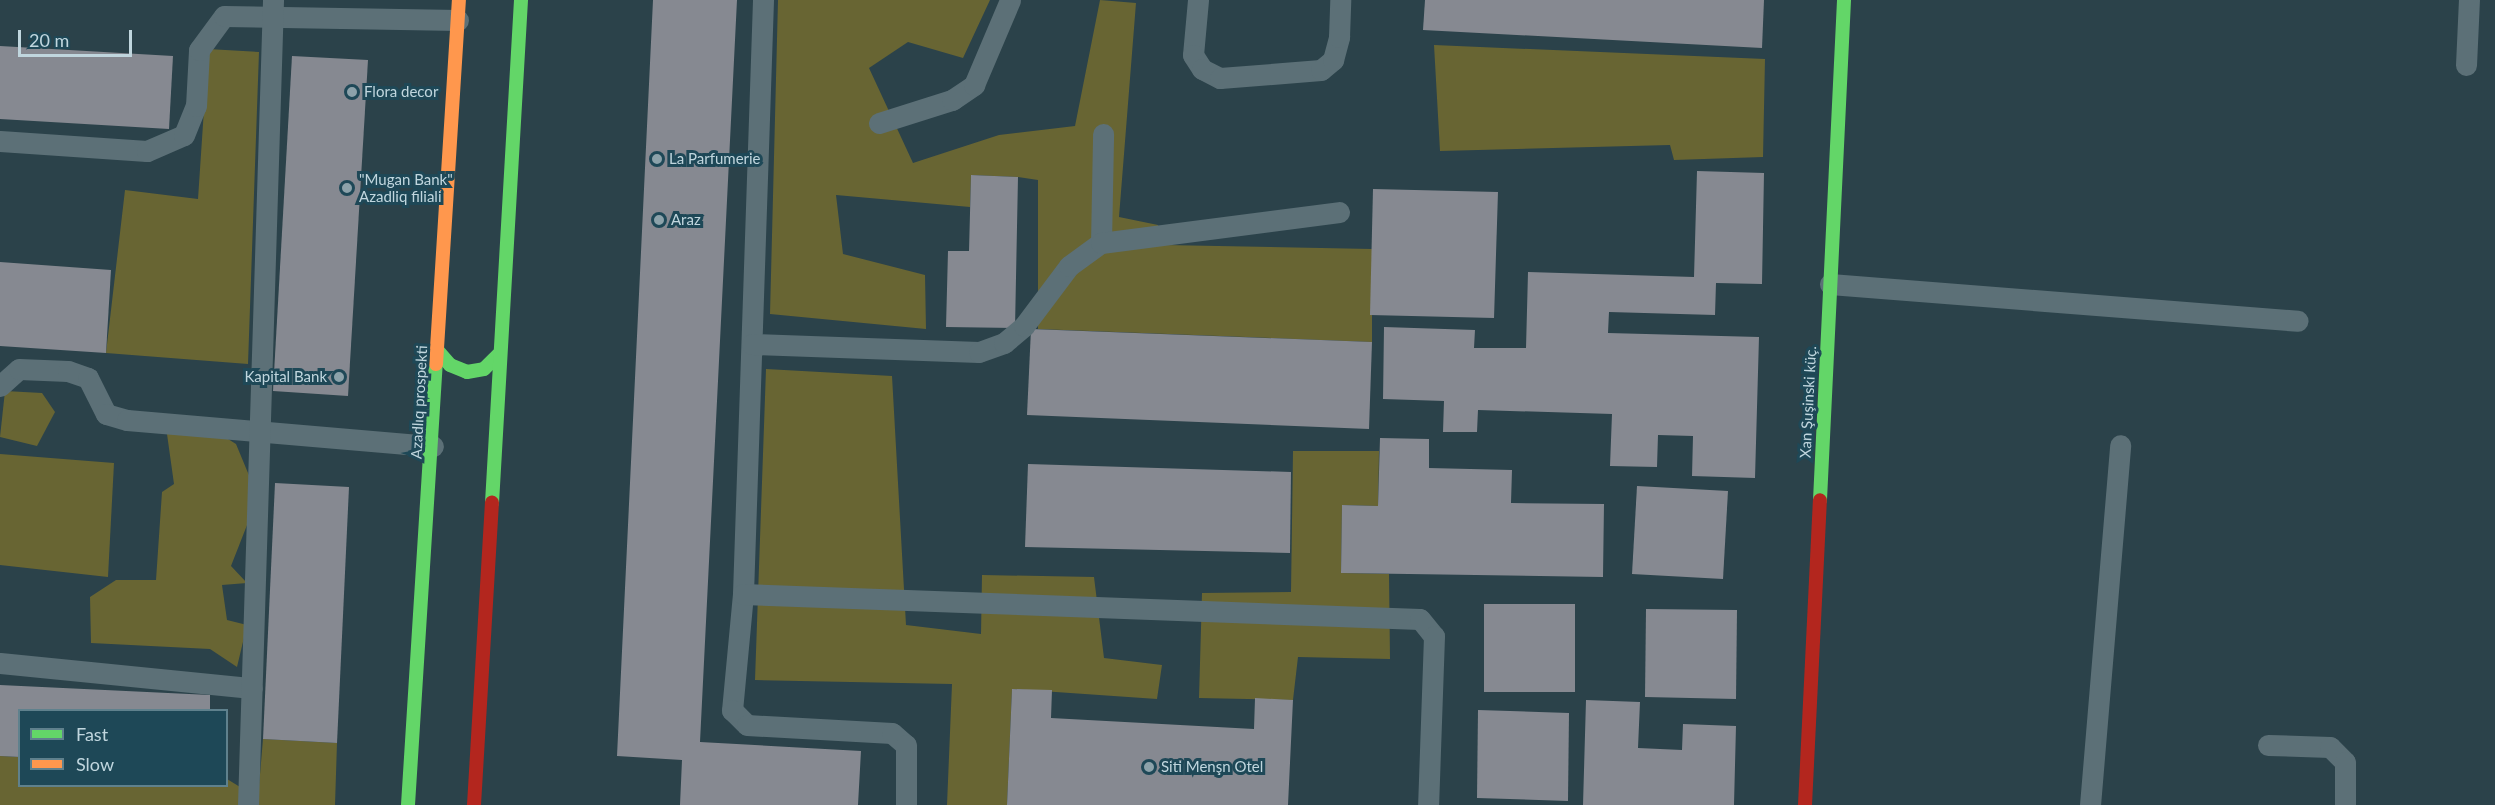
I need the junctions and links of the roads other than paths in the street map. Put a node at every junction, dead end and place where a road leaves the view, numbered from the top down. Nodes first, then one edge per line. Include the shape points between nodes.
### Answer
1 (521, 0) edge
2 (763, 0) edge
3 (1010, 0) edge
4 (1198, 0) edge
5 (1340, 0) edge
6 (1844, 0) edge
7 (2469, 0) edge
8 (273, 7) edge
9 (458, 10) edge
10 (2466, 64) dead end
11 (879, 123) dead end
12 (1103, 134) dead end
13 (0, 141) edge
14 (1339, 212) dead end
15 (1101, 243) junction
16 (1830, 284) junction
17 (2298, 321) dead end
18 (752, 344) junction
19 (438, 351) junction
20 (498, 355) junction
21 (0, 386) edge
22 (260, 435) junction
23 (2120, 445) dead end
24 (433, 446) junction
25 (744, 594) junction
26 (0, 663) edge
27 (252, 688) junction
28 (2268, 745) dead end
29 (248, 805) edge
30 (408, 805) edge
31 (474, 805) edge
32 (906, 805) edge
33 (1428, 805) edge
34 (1805, 805) edge
35 (2090, 805) edge
36 (2345, 805) edge

1 - 20 main road
2 - 18 lane
3 - 11 lane via 974,85 952,100
4 - 5 lane via 1193,55 1202,69 1220,78 1321,70 1333,60 1339,37
6 - 16 main road, Xan Şuşinski küç.
7 - 10 lane
8 - 9 lane
8 - 13 lane via 224,16 209,30 200,50 196,106 184,135 147,151
8 - 22 lane
9 - 19 main road, Azadlıq prospekti
12 - 15 lane
14 - 15 lane
15 - 18 lane via 1069,266 1024,327 1004,343 979,352
16 - 17 lane
16 - 34 main road, Xan Şuşinski küç.
18 - 25 lane
19 - 20 main road via 450,365 467,372 484,369
19 - 24 main road, Azadlıq prospekti
20 - 31 main road
21 - 22 lane via 19,369 68,371 88,378 106,414
22 - 24 lane
22 - 27 lane
23 - 35 lane
24 - 30 main road, Azadlıq prospekti
25 - 32 lane via 732,710 747,725 892,734 906,745
25 - 33 lane via 1420,619 1434,636
26 - 27 lane
27 - 29 lane
28 - 36 lane via 2330,747 2346,762

